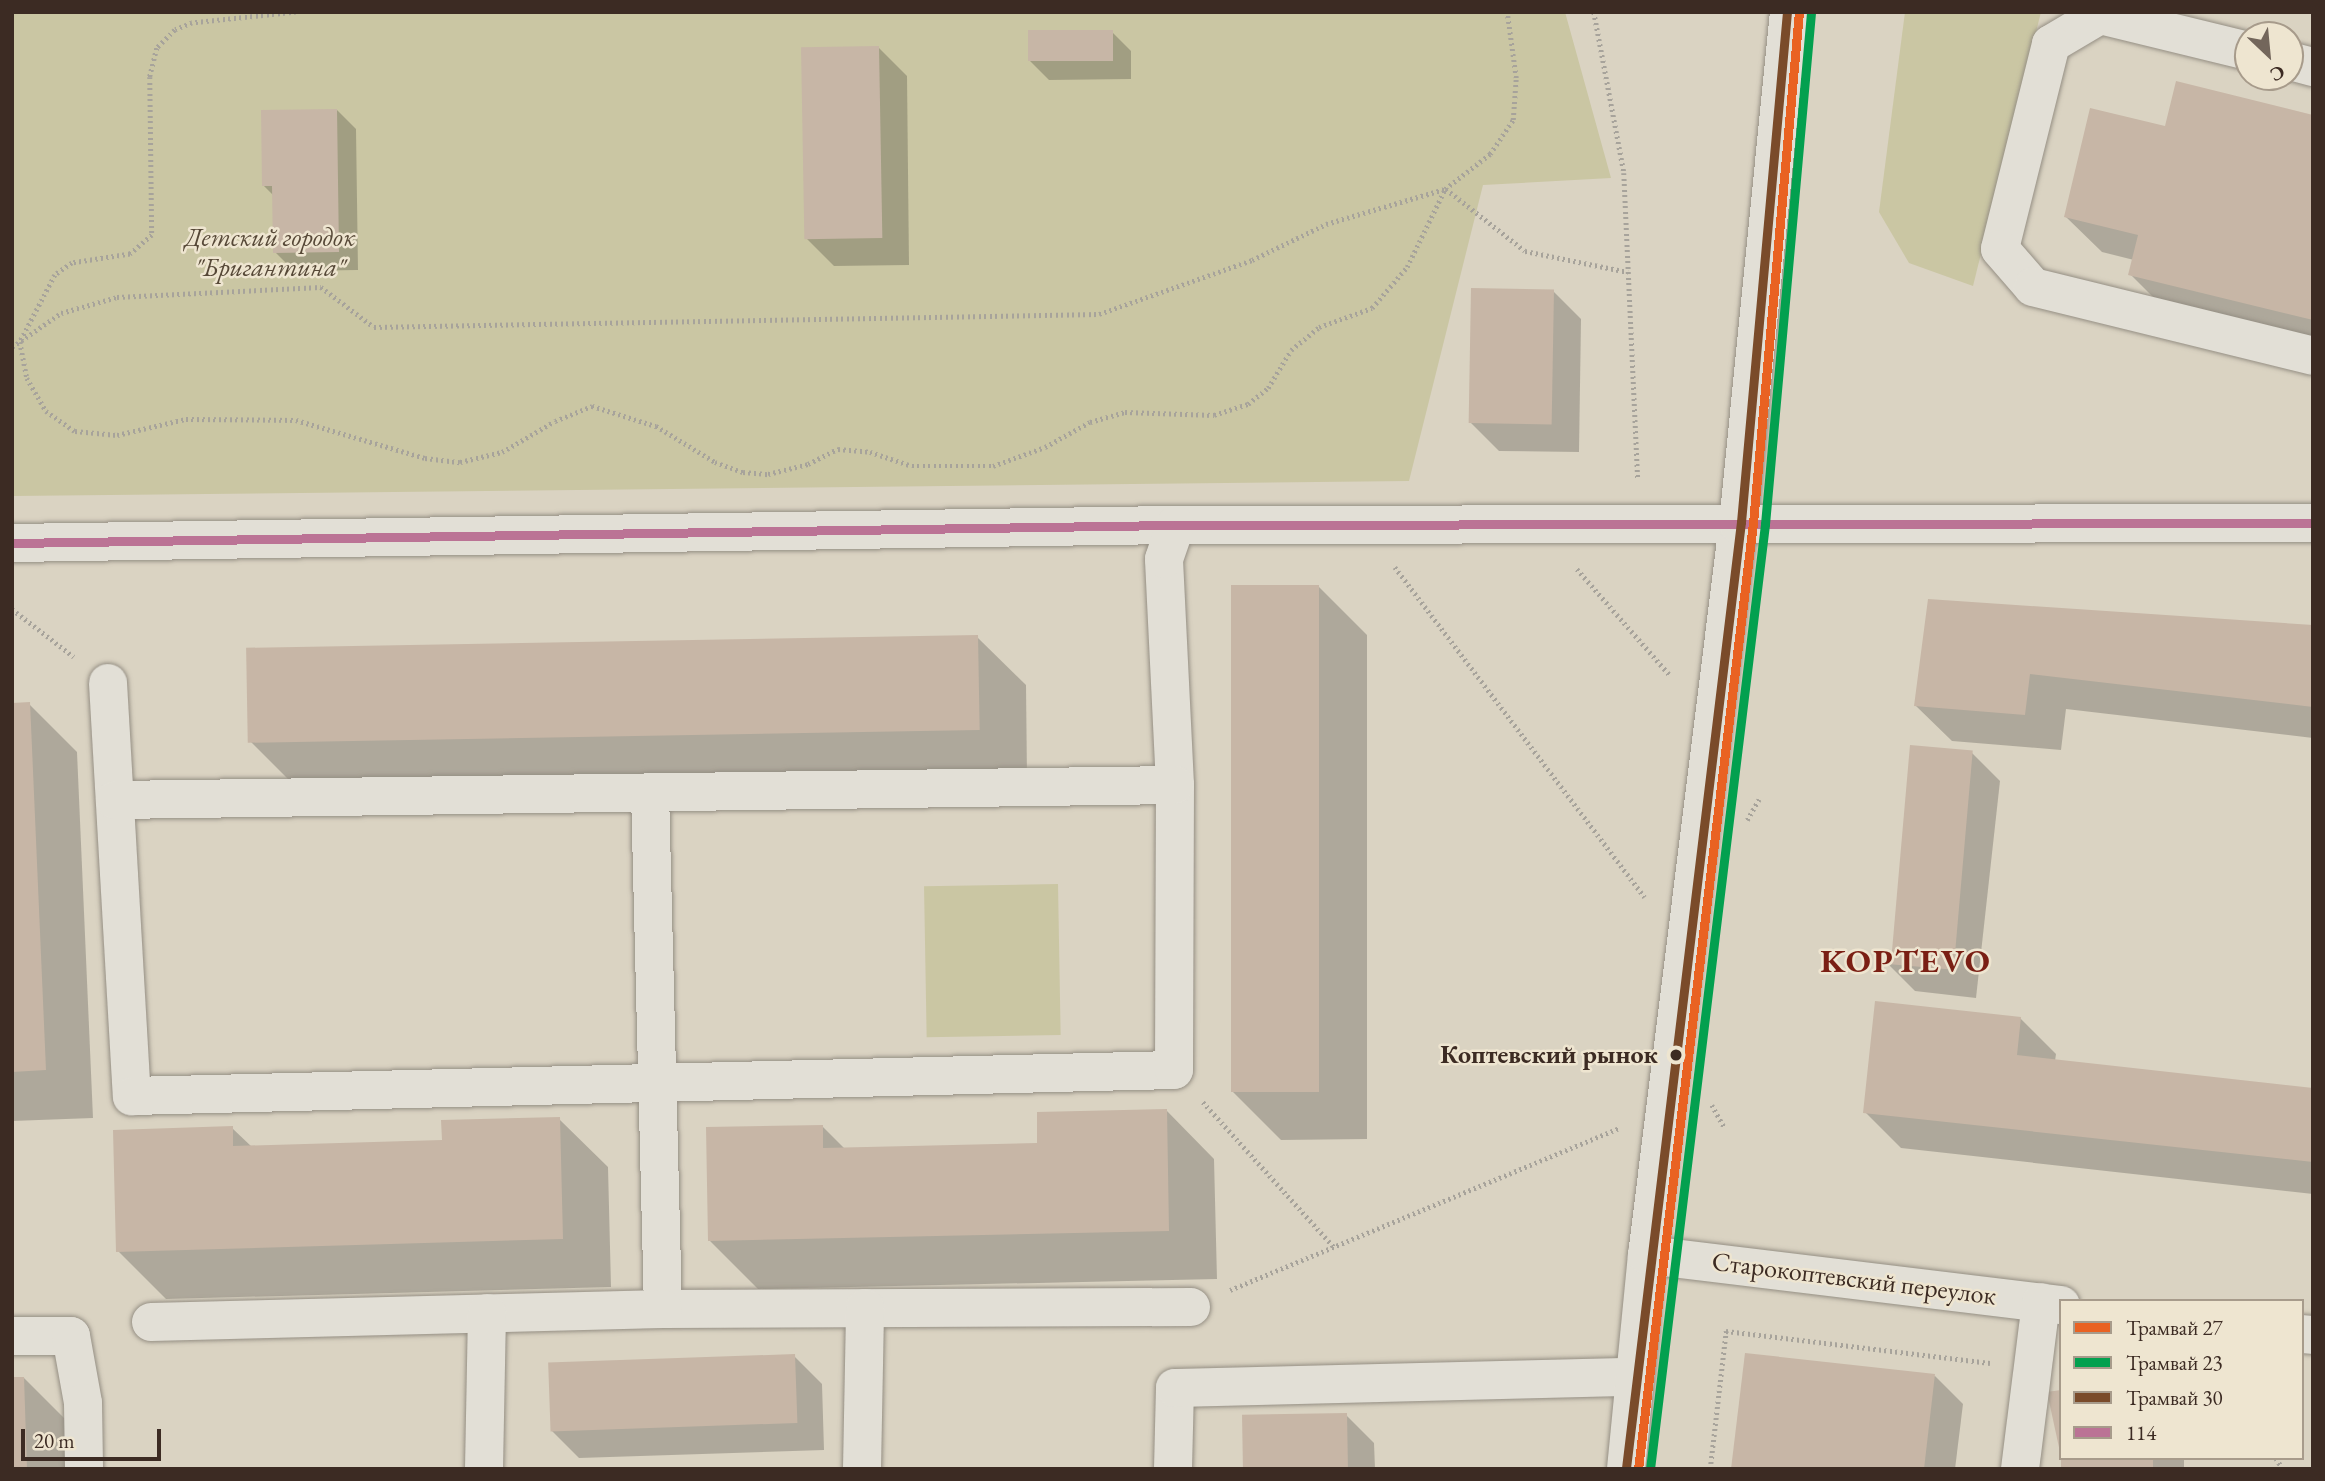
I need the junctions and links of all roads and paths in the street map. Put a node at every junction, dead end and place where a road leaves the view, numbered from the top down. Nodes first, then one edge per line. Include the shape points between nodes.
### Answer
1 (296, 12) edge
2 (1507, 12) edge
3 (1594, 12) edge
4 (1789, 12) edge
5 (2234, 48) edge
6 (1445, 189) junction
7 (1628, 272) junction
8 (20, 342) junction
9 (12, 347) edge
10 (2313, 356) edge
11 (1639, 492) dead end
12 (2313, 523) edge
13 (1738, 524) junction
14 (1176, 525) junction
15 (12, 543) edge
16 (1386, 555) dead end
17 (1572, 562) dead end
18 (12, 609) edge
19 (1669, 674) dead end
20 (108, 683) joint
21 (1175, 785) junction
22 (650, 792) junction
23 (115, 800) junction
24 (1645, 897) dead end
25 (1174, 1070) junction
26 (657, 1083) junction
27 (1707, 1097) dead end
28 (1620, 1128) dead end
29 (1725, 1129) dead end
30 (1334, 1247) junction
31 (1647, 1255) junction
32 (2051, 1304) edge
33 (1191, 1307) joint
34 (864, 1308) junction
35 (663, 1309) junction
36 (487, 1313) junction
37 (151, 1322) dead end
38 (12, 1336) edge
39 (2033, 1368) junction
40 (1635, 1377) junction
41 (84, 1469) edge
42 (484, 1469) edge
43 (862, 1469) edge
44 (1173, 1469) edge
45 (1626, 1469) edge
46 (1710, 1469) edge
47 (2020, 1469) edge

1 - 8 path via 192,23 175,30 157,48 150,76 152,235 130,254 72,263 55,275
2 - 6 path via 1516,78 1513,120 1490,154
3 - 7 path via 1624,173
4 - 13 street
5 - 10 street via 2100,15 2051,44 2000,249 2033,287
6 - 7 path via 1525,251
6 - 8 path via 1326,224 1252,260 1099,314 374,327 321,286 117,297 61,313
6 - 8 path via 1407,267 1372,308 1319,327 1291,350 1268,388 1248,404 1214,415 1125,412 1090,422 1045,447 993,466 912,466 870,452 838,449 808,464 768,474 743,472 656,426 593,406 555,421 502,452 460,462 425,458 296,420 186,419 117,435 75,431 46,411 27,378
7 - 11 path
8 - 9 path
12 - 13 street
13 - 14 street
13 - 31 street
14 - 15 street
14 - 21 street via 1164,559
16 - 24 path
17 - 19 path
18 - 20 path
20 - 23 street
21 - 22 street
21 - 25 street
22 - 23 street
22 - 26 street
23 - 26 street via 132,1096
25 - 26 street
25 - 30 path
26 - 35 street
27 - 29 path
28 - 30 path
30 - 33 path
31 - 32 street, Старокоптевский переулок
31 - 40 street
32 - 39 street
33 - 34 street
34 - 35 street
34 - 43 street
35 - 36 street
36 - 37 street
36 - 42 street
38 - 41 street via 71,1336 83,1403
39 - 46 path via 1726,1331
39 - 47 street
40 - 44 street via 1175,1388
40 - 45 street

